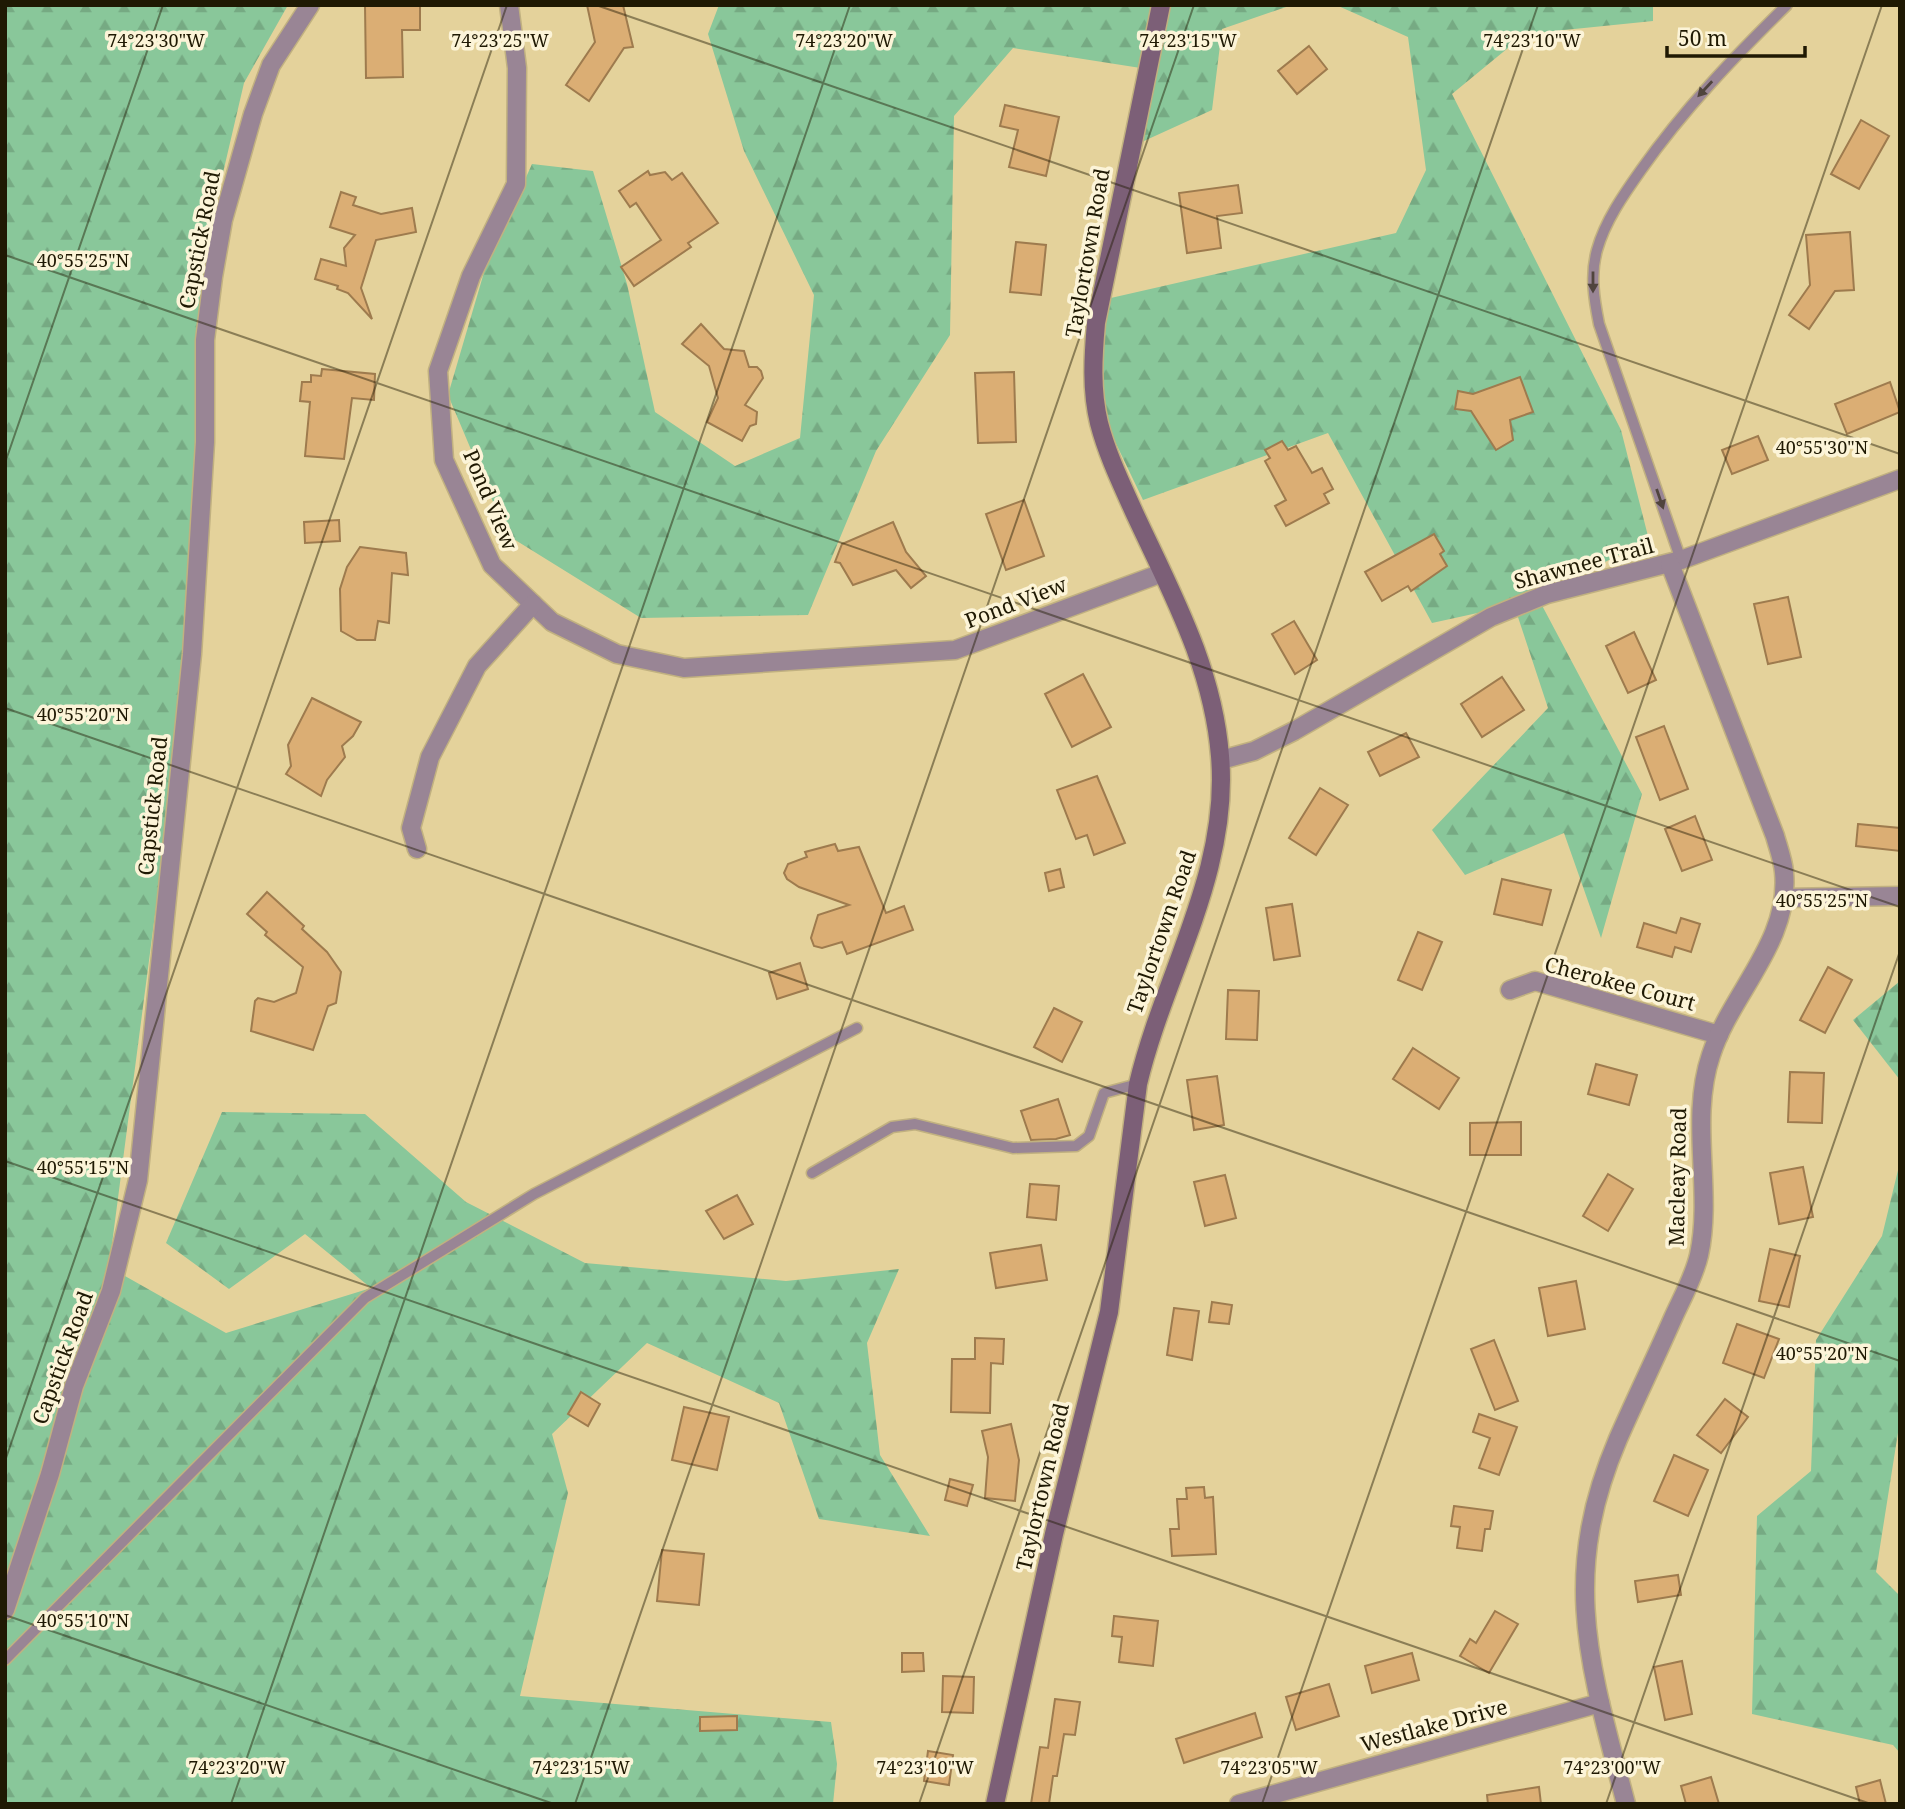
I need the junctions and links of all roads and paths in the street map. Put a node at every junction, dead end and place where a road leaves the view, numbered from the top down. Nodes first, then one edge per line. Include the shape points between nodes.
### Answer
1 (310, 5) edge
2 (509, 5) edge
3 (1161, 5) edge
4 (1787, 5) edge
5 (1900, 480) edge
6 (1675, 562) junction
7 (1162, 573) junction
8 (533, 604) junction
9 (1221, 760) junction
10 (417, 849) dead end
11 (1900, 896) edge
12 (1784, 898) junction
13 (1510, 990) dead end
14 (857, 1028) dead end
15 (1719, 1035) junction
16 (1138, 1084) junction
17 (812, 1173) dead end
18 (5, 1611) edge
19 (5, 1660) edge
20 (1600, 1703) junction
21 (995, 1804) edge
22 (1239, 1804) edge
23 (1626, 1804) edge

1 - 18 street, Capstick Road via 271,65 253,114 226,208 213,277 205,340 205,442 194,642 138,1180 111,1291 74,1386
2 - 8 street, Pond View via 517,68 516,184 471,276 438,370 444,460 492,565
3 - 7 street, Taylortown Road via 1092,361 1094,399 1111,460
4 -> 6 lane via 1676,121 1621,198 1597,248 1593,286 1599,324
5 - 6 street, Shawnee Trail
6 - 9 street, Shawnee Trail via 1520,604 1294,731 1254,751
6 - 12 street, Macleay Road via 1775,836 1784,871
7 - 8 street, Pond View via 955,650 684,668 617,654 552,622
7 - 9 street, Taylortown Road via 1206,678
8 - 10 street via 477,666 430,757 411,828
9 - 16 street, Taylortown Road via 1213,860 1146,1049
11 - 12 street
12 - 15 street, Macleay Road via 1768,947
13 - 15 street, Cherokee Court via 1535,981
14 - 19 lane via 534,1194 365,1298
15 - 20 street, Macleay Road via 1703,1082 1702,1240 1698,1257 1618,1439 1590,1526 1583,1602
16 - 17 lane via 1104,1093 1089,1136 1076,1146 1013,1148 915,1124 892,1127
16 - 21 street, Taylortown Road via 1109,1312
20 - 22 street, Westlake Drive
20 - 23 street, Macleay Road

